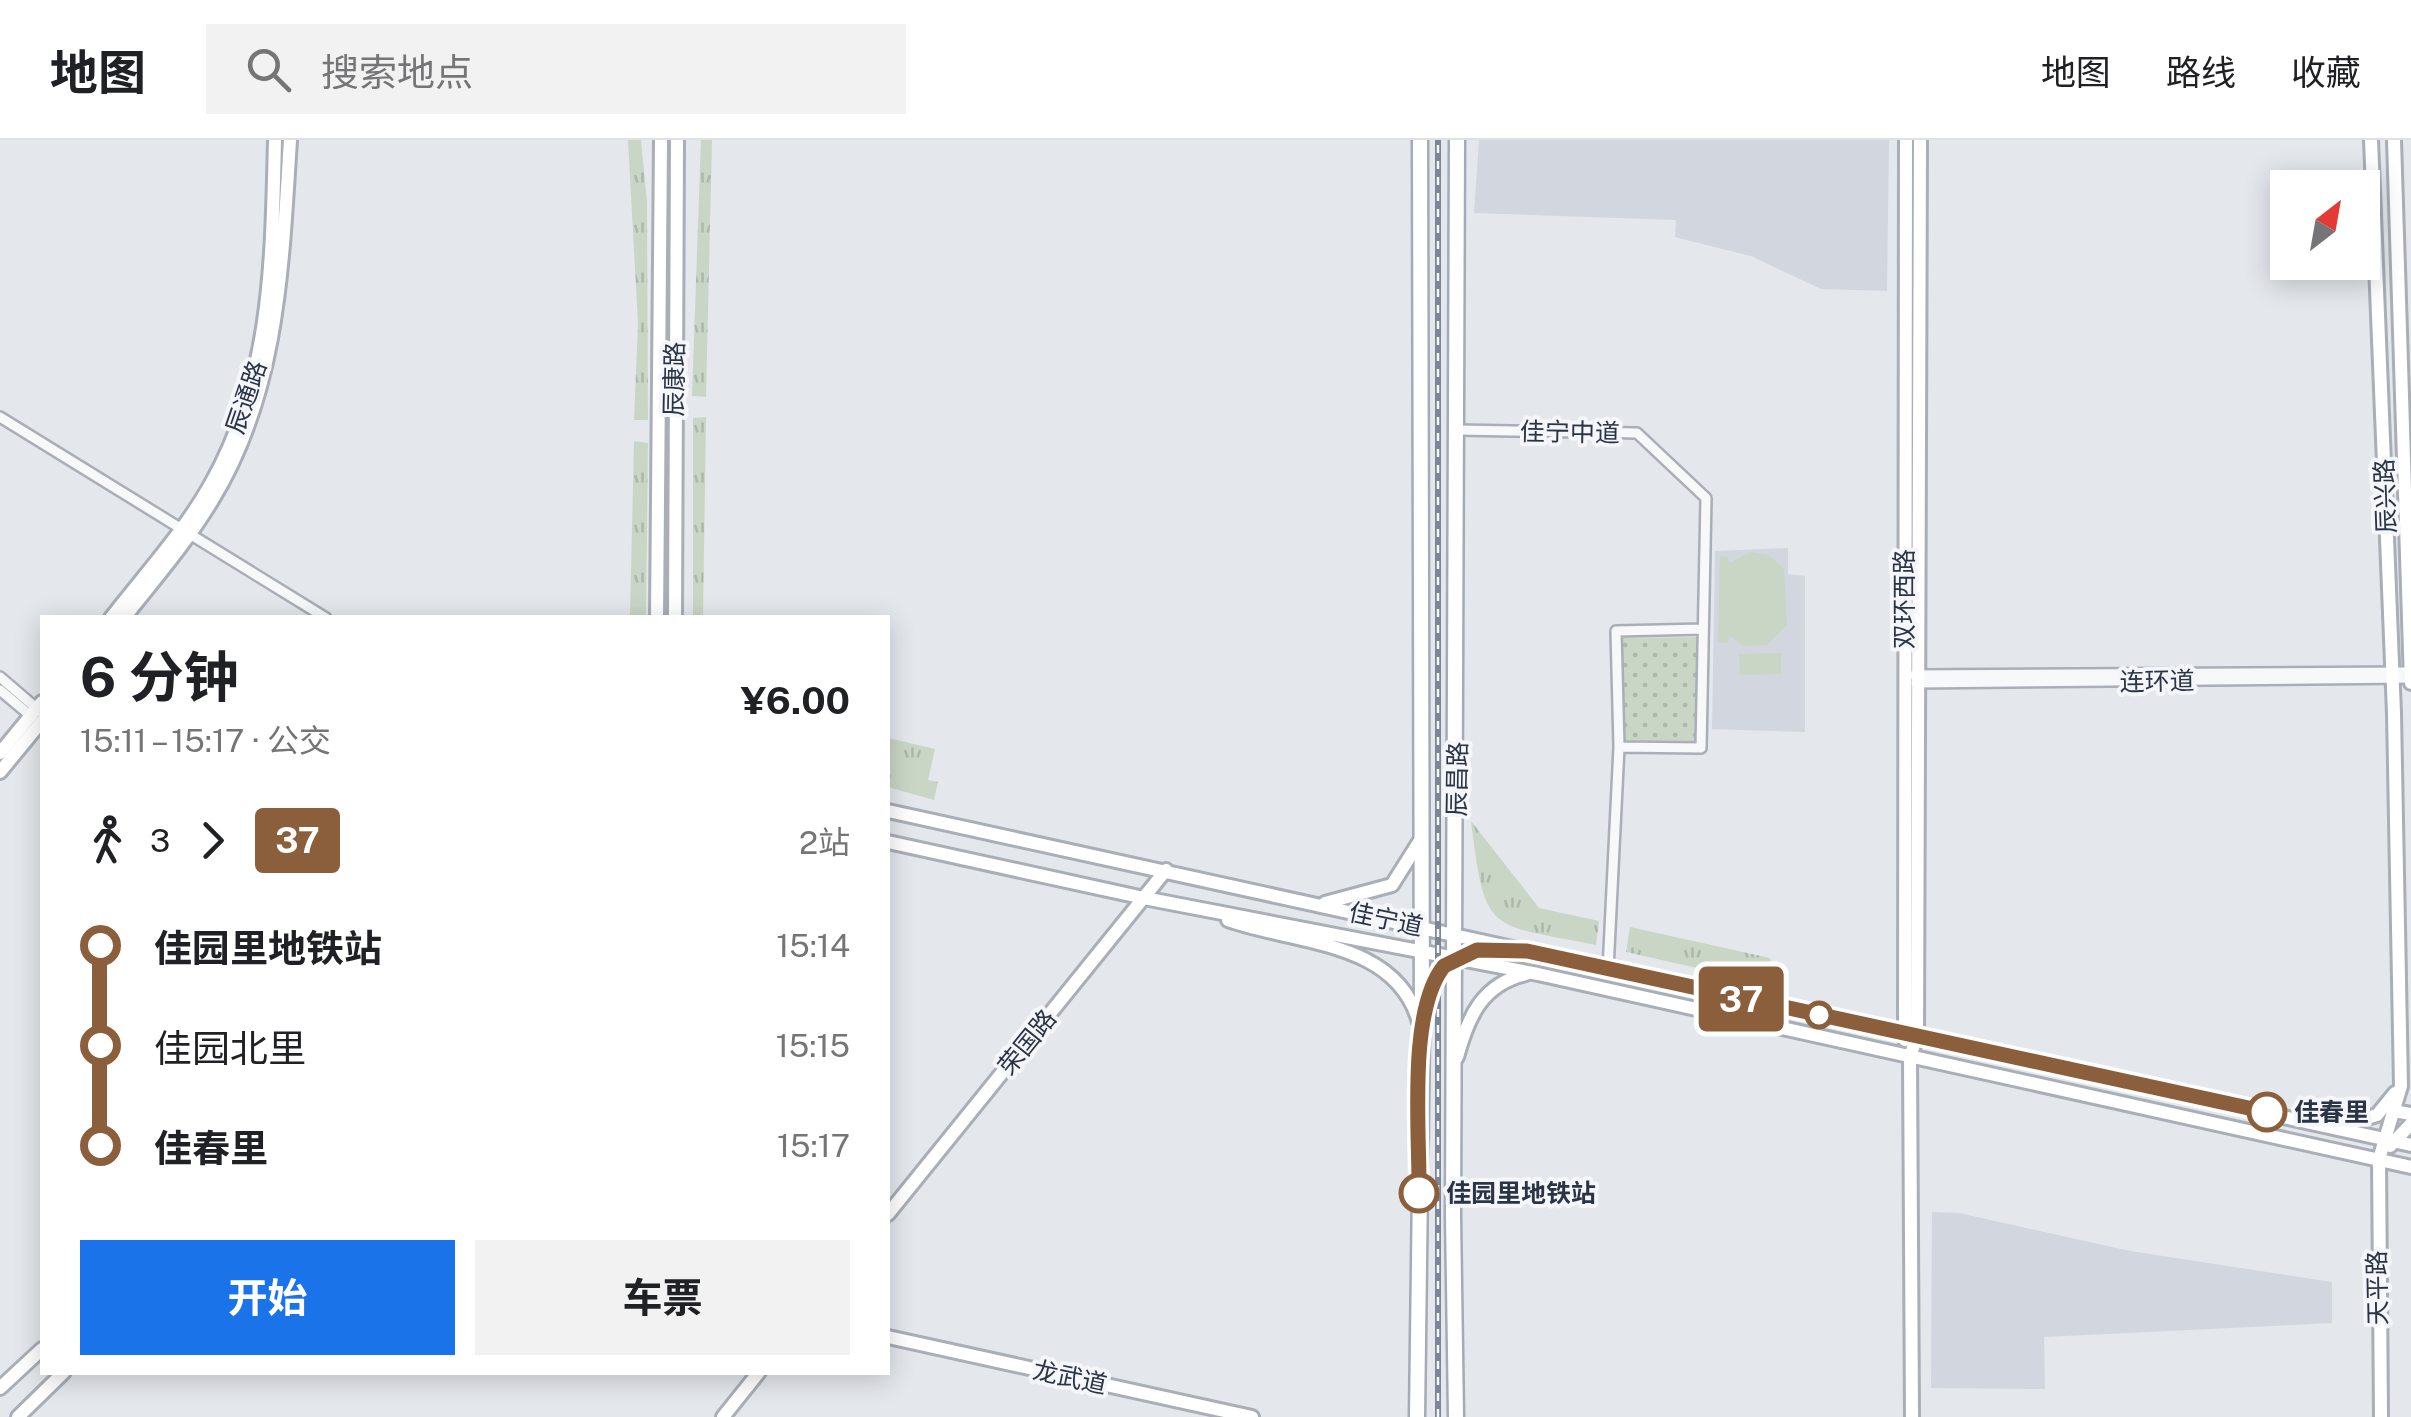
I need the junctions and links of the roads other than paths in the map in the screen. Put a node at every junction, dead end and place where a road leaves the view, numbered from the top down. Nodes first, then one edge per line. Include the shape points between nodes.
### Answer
1 (275, 140) edge
2 (290, 140) edge
3 (661, 140) edge
4 (677, 140) edge
5 (1420, 140) edge
6 (1457, 140) edge
7 (1906, 140) edge
8 (1920, 140) edge
9 (2371, 140) edge
10 (2394, 140) edge
11 (0, 417) edge
12 (1456, 430) junction
13 (187, 529) junction
14 (114, 615) edge
15 (126, 615) edge
16 (321, 615) edge
17 (657, 615) edge
18 (675, 615) edge
19 (1704, 629) junction
20 (2392, 675) junction
21 (2411, 676) edge
22 (0, 677) edge
23 (1904, 678) junction
24 (1920, 679) junction
25 (0, 690) edge
26 (40, 716) edge
27 (1619, 747) junction
28 (0, 753) edge
29 (0, 772) edge
30 (890, 811) edge
31 (1422, 837) junction
32 (890, 842) edge
33 (1166, 870) junction
34 (1144, 898) junction
35 (1321, 904) junction
36 (1203, 909) junction
37 (1422, 927) junction
38 (1456, 934) junction
39 (1422, 951) junction
40 (1527, 951) junction
41 (1456, 957) junction
42 (1608, 970) junction
43 (1538, 974) junction
44 (1422, 1032) junction
45 (1910, 1034) junction
46 (1910, 1057) junction
47 (1456, 1058) junction
48 (2401, 1076) junction
49 (2411, 1105) edge
50 (2394, 1112) junction
51 (2411, 1114) edge
52 (2411, 1124) edge
53 (2325, 1126) junction
54 (2398, 1141) edge
55 (2383, 1159) junction
56 (2411, 1168) edge
57 (890, 1212) edge
58 (890, 1337) edge
59 (40, 1350) edge
60 (61, 1375) edge
61 (757, 1375) edge
62 (0, 1388) edge
63 (18, 1417) edge
64 (722, 1417) edge
65 (1252, 1417) edge
66 (1416, 1417) edge
67 (1456, 1417) edge
68 (1912, 1417) edge
69 (2380, 1417) edge

1 - 13 main road, 辰通路 via 264,343 231,443
2 - 13 main road, 辰通路 via 267,368 231,464
3 - 17 main road, 辰康路
4 - 18 main road, 辰康路
5 - 31 main road, 辰昌路
6 - 12 main road, 辰昌路
7 - 23 main road, 双环西路
8 - 24 main road, 双环西路
9 - 20 main road, 辰兴路
10 - 21 main road, 辰兴路
11 - 13 street
12 - 19 street, 佳宁中道 via 1637,433 1706,498
12 - 38 main road, 辰昌路
13 - 14 main road, 辰通路
13 - 15 main road, 辰通路
13 - 16 street
19 - 27 street, 佳宁中道 via 1702,748
19 - 27 street via 1616,631
20 - 21 street, 连环道
20 - 24 street, 连环道
20 - 48 main road, 辰兴路
22 - 26 street
23 - 24 street, 连环道
23 - 45 main road, 双环西路
24 - 45 main road, 双环西路
25 - 26 street
26 - 28 main road
26 - 29 main road
27 - 42 street
30 - 33 main road, 佳宁道
31 - 35 main road via 1392,885
31 - 37 main road, 辰昌路
32 - 34 main road, 佳宁道
33 - 34 main road, 荣国路
33 - 35 main road, 佳宁道
34 - 36 main road, 佳宁道
34 - 57 main road, 荣国路
35 - 37 main road, 佳宁道
36 - 39 main road, 佳宁道
36 - 44 main road via 1384,968 1403,986
37 - 38 main road, 佳宁道
37 - 39 main road, 辰昌路
38 - 40 main road, 佳宁道
38 - 41 main road, 辰昌路
39 - 41 main road, 佳宁道
39 - 44 main road, 辰昌路
40 - 41 main road via 1482,949
40 - 42 main road, 佳宁道
41 - 43 main road, 佳宁道
41 - 44 main road via 1435,979
41 - 47 main road, 辰昌路
42 - 45 main road, 佳宁道
43 - 46 main road, 佳宁道
43 - 47 main road via 1516,976 1490,990
44 - 66 main road, 辰昌路
45 - 46 main road
45 - 53 main road, 佳宁道
46 - 55 main road, 佳宁道
46 - 68 main road
47 - 67 main road, 辰昌路
48 - 50 main road, 辰兴路
48 - 53 main road via 2377,1115
49 - 50 main road
50 - 51 main road
50 - 54 main road, 辰兴路
52 - 54 main road, 辰兴路
53 - 54 main road, 佳宁道
54 - 55 main road, 辰兴路
55 - 56 main road, 佳宁道
55 - 69 main road, 天平路
58 - 65 main road, 龙武道
59 - 62 main road
60 - 63 main road
61 - 64 main road

